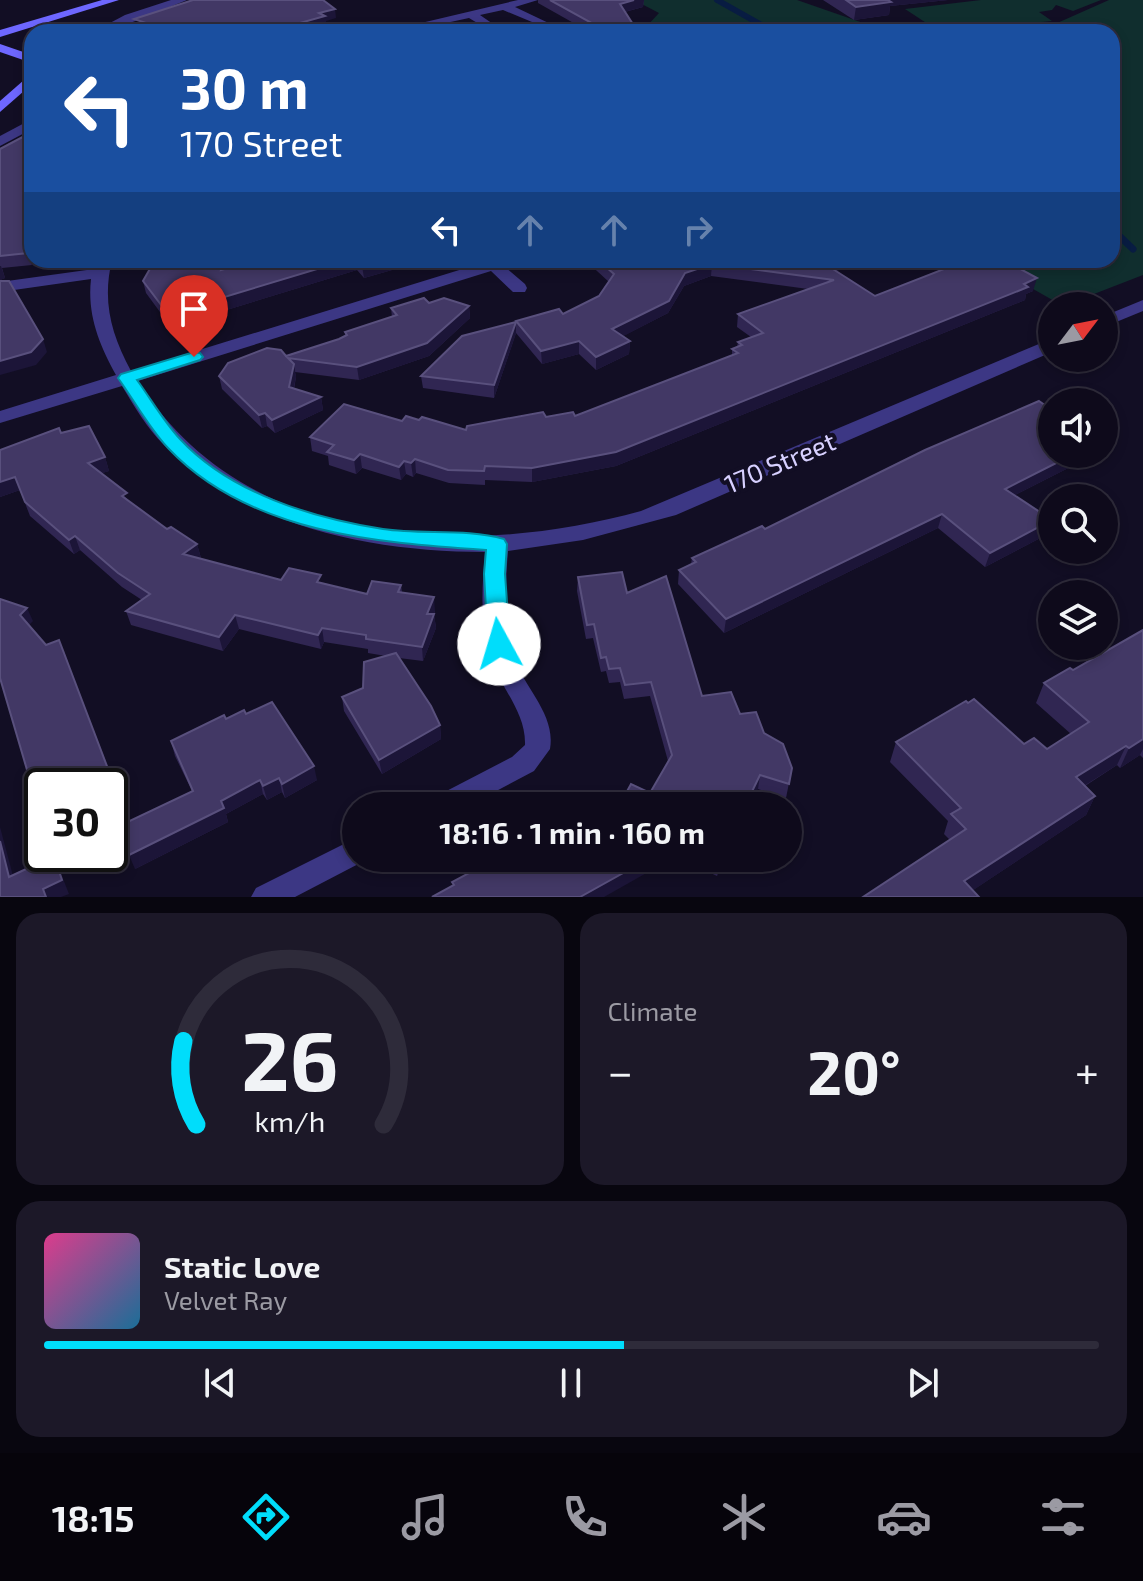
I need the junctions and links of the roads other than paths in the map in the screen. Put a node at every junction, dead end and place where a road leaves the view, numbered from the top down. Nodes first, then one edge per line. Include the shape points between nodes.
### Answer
1 (114, 0) edge
2 (182, 0) edge
3 (533, 0) edge
4 (458, 1) edge
5 (503, 6) junction
6 (472, 12) junction
7 (33, 24) edge
8 (115, 24) edge
9 (422, 24) edge
10 (487, 24) edge
11 (547, 24) edge
12 (24, 27) edge
13 (16, 29) junction
14 (0, 34) edge
15 (24, 35) edge
16 (0, 48) edge
17 (24, 56) edge
18 (24, 85) edge
19 (0, 108) edge
20 (24, 128) edge
21 (0, 142) edge
22 (92, 268) edge
23 (101, 268) edge
24 (479, 268) edge
25 (503, 268) edge
26 (0, 287) edge
27 (519, 288) dead end
28 (1143, 305) edge
29 (1118, 316) edge
30 (1038, 351) edge
31 (127, 378) junction
32 (0, 417) edge
33 (497, 544) junction
34 (470, 792) edge
35 (342, 858) edge
36 (266, 897) edge

1 - 7 main road
2 - 8 street
3 - 5 street
4 - 6 street
5 - 6 street
5 - 11 street
6 - 9 street
6 - 10 street
12 - 13 main road
13 - 14 main road
13 - 15 main road
16 - 17 main road
18 - 19 main road
20 - 21 street
22 - 26 street
23 - 31 street, 170 Street via 98,311
24 - 31 street
25 - 27 street
28 - 29 street
30 - 33 street, 170 Street via 668,510 600,528
31 - 32 street
31 - 33 street, 170 Street via 173,443 236,490 277,509 370,534
33 - 34 street via 496,617 502,656 538,743 521,765
35 - 36 street

